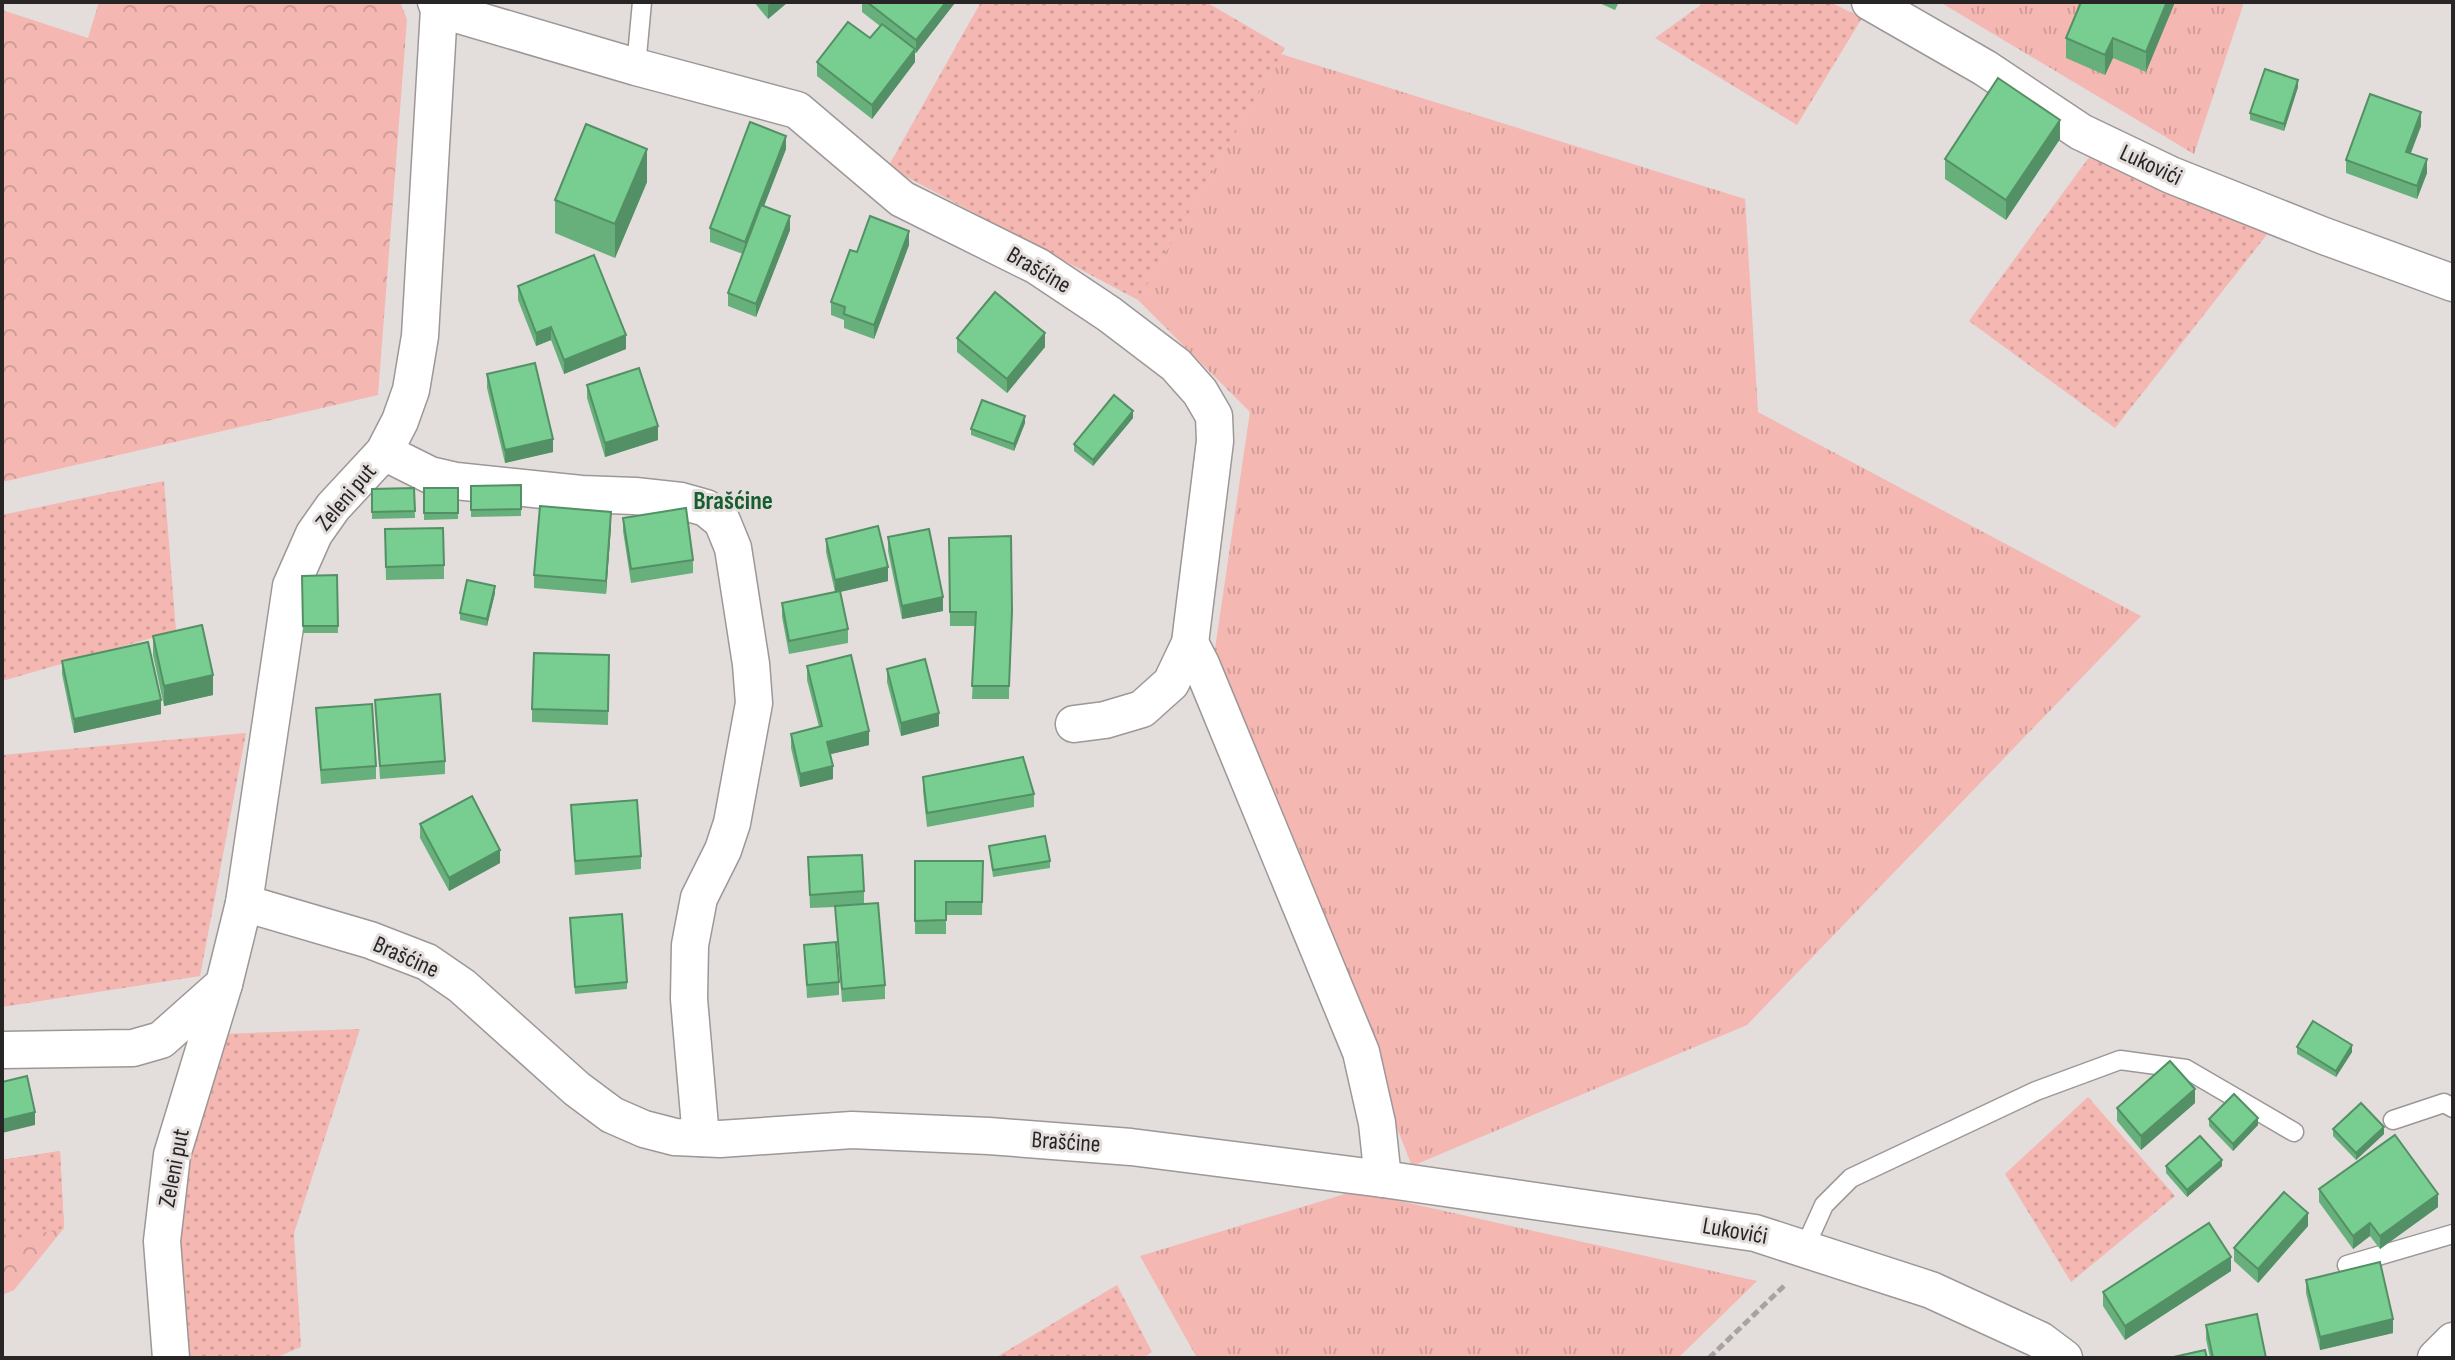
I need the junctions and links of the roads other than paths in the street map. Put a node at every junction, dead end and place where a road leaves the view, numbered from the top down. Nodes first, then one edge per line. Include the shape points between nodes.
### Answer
1 (642, 2) edge
2 (1870, 2) edge
3 (438, 6) edge
4 (636, 67) junction
5 (2453, 283) edge
6 (384, 452) junction
7 (1190, 643) junction
8 (1074, 724) dead end
9 (244, 903) junction
10 (224, 984) junction
11 (2, 1050) edge
12 (2453, 1108) edge
13 (2393, 1120) dead end
14 (2294, 1132) dead end
15 (701, 1138) junction
16 (1383, 1179) junction
17 (2453, 1234) edge
18 (1812, 1250) junction
19 (2347, 1265) dead end
20 (2453, 1341) edge
21 (171, 1358) edge
22 (2064, 1358) edge
23 (2436, 1358) edge

1 - 4 lane
2 - 5 street, Lukovići via 2107,145 2171,175
3 - 4 street, Brašćine
3 - 6 street, Zeleni put via 420,336 411,390
4 - 7 street, Brašćine via 797,110 902,199 1037,266 1176,365 1214,416
6 - 9 street, Zeleni put via 314,534 291,586
6 - 15 street via 430,475 456,481 681,501 706,508 722,521 733,548 754,703 732,823 699,898 690,945 689,999
7 - 8 street, Brašćine via 1171,683 1142,709
7 - 16 street via 1361,1052
9 - 10 street, Zeleni put
9 - 15 street, Brašćine via 427,962 612,1115 644,1129
10 - 11 street via 161,1040 133,1048
10 - 21 street, Zeleni put via 172,1155 162,1241
12 - 13 lane via 2444,1103
14 - 18 lane via 2186,1069 2120,1060 2036,1091 1851,1178 1824,1205
15 - 16 street, Brašćine via 852,1130 989,1136 1131,1147
16 - 18 street, Lukovići via 1755,1233
17 - 19 lane
18 - 22 street, Lukovići via 1931,1290 2040,1340
20 - 23 street

